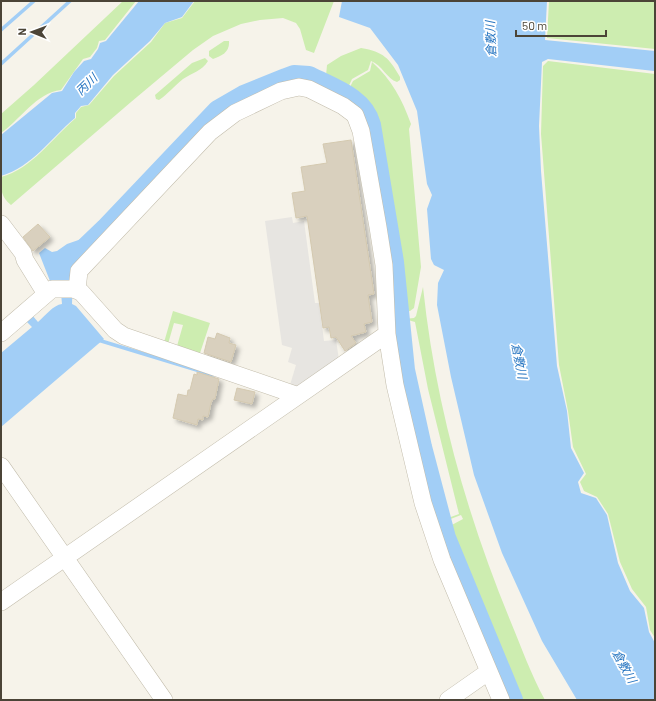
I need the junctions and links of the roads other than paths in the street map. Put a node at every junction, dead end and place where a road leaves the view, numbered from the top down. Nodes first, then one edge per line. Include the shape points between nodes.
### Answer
1 (1, 224) edge
2 (64, 290) junction
3 (1, 333) edge
4 (387, 334) junction
5 (296, 395) junction
6 (1, 466) edge
7 (64, 557) junction
8 (1, 602) edge
9 (488, 672) junction
10 (164, 700) edge
11 (448, 700) edge
12 (501, 700) edge

1 - 2 street via 23,253 25,260
2 - 3 street
2 - 4 street via 214,129 235,113 281,91 299,87 309,89 343,106 355,115 361,131 384,265
2 - 5 street via 81,292 115,330 124,336
4 - 5 street
4 - 9 street via 395,385 423,503 442,560
5 - 7 street
6 - 7 street
7 - 8 street
7 - 10 street
9 - 11 street
9 - 12 street

